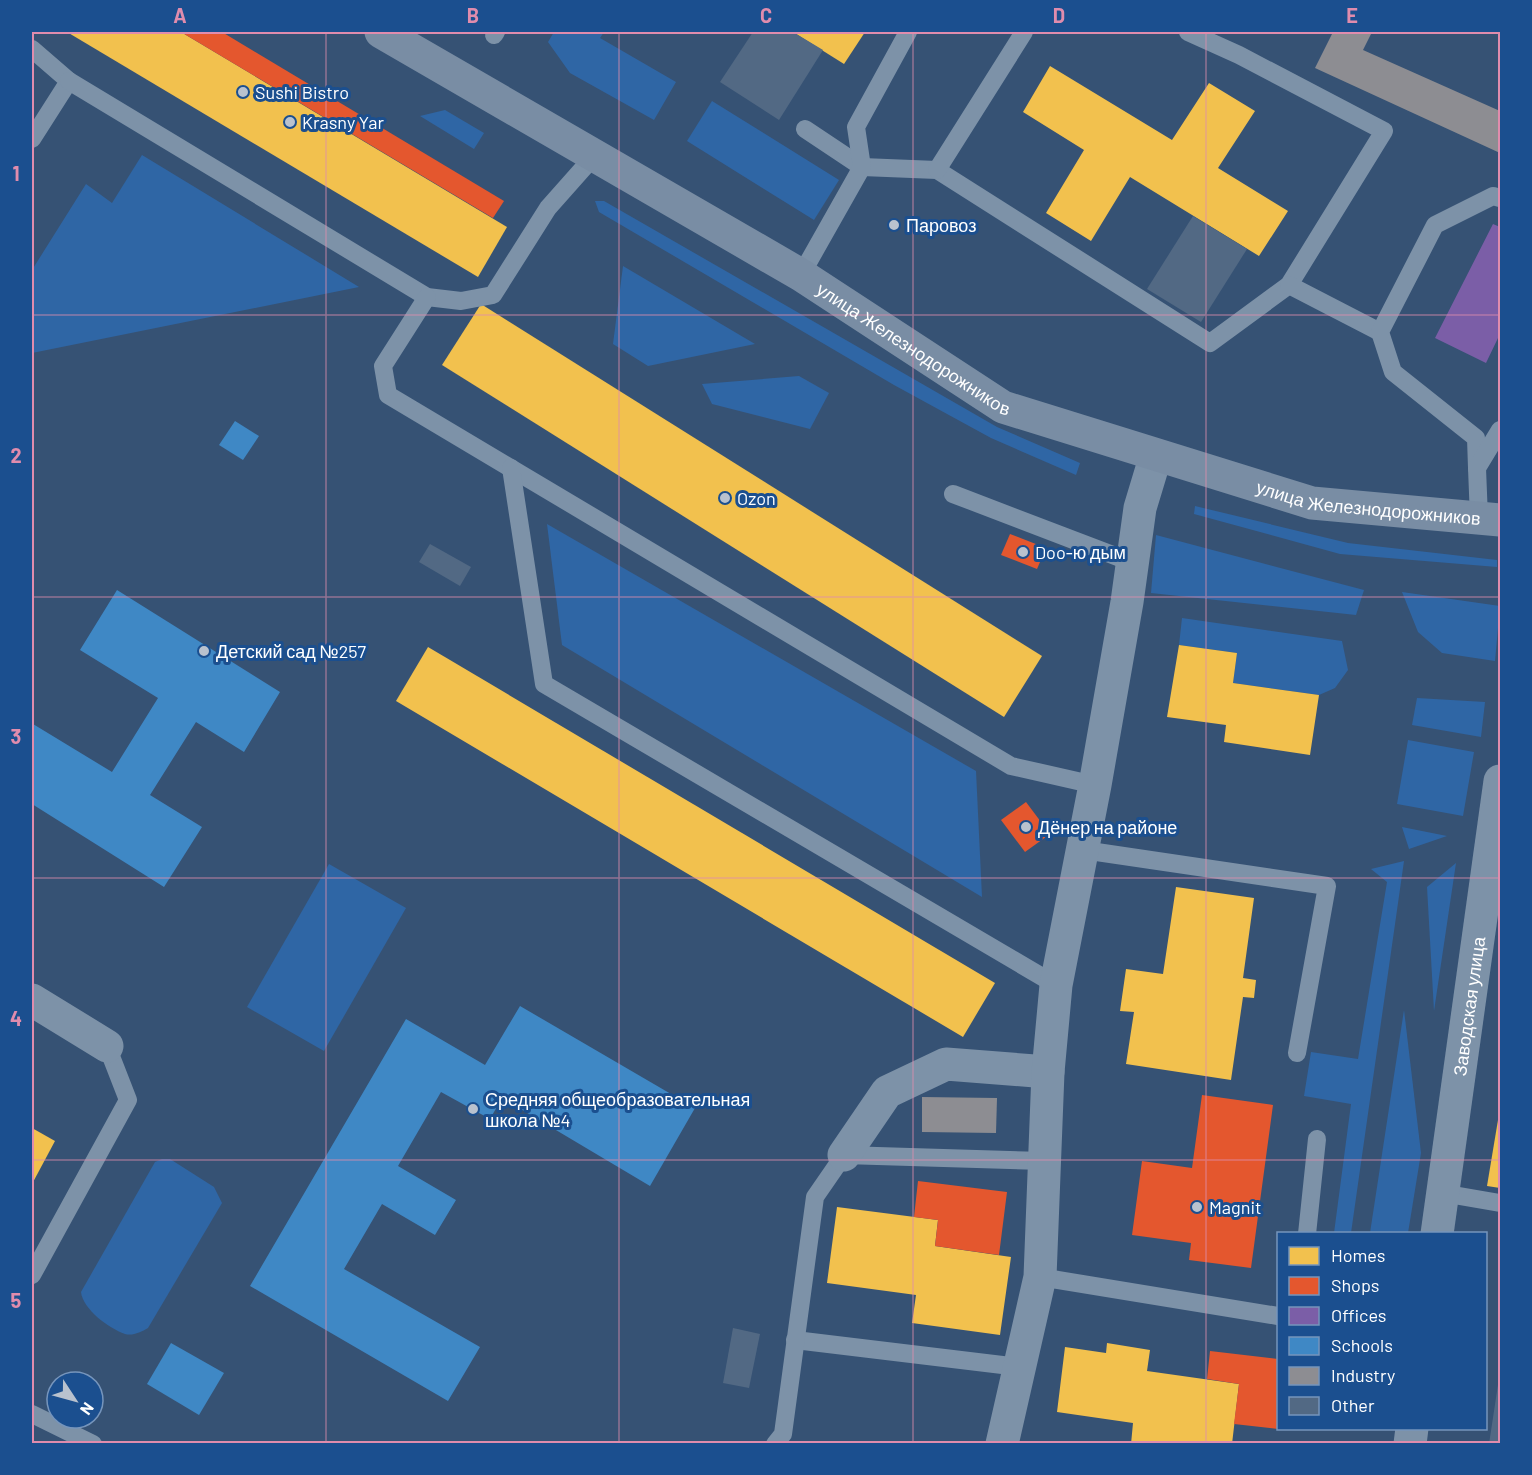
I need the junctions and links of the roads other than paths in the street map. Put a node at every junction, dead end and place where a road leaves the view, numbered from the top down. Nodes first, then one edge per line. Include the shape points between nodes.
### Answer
1 (381, 32) edge
2 (908, 32) edge
3 (1024, 32) edge
4 (1188, 32) edge
5 (32, 49) edge
6 (69, 81) junction
7 (805, 129) dead end
8 (32, 139) edge
9 (595, 155) junction
10 (862, 167) junction
11 (937, 170) junction
12 (1500, 198) edge
13 (801, 275) junction
14 (1289, 285) junction
15 (427, 297) junction
16 (1380, 332) junction
17 (1500, 430) edge
18 (1156, 455) junction
19 (510, 468) junction
20 (1477, 468) junction
21 (953, 494) dead end
22 (1490, 519) edge
23 (1131, 562) junction
24 (1500, 781) edge
25 (1095, 785) junction
26 (1083, 850) junction
27 (1056, 986) junction
28 (32, 1000) edge
29 (107, 1046) joint
30 (1297, 1053) dead end
31 (1048, 1072) junction
32 (1317, 1139) dead end
33 (844, 1155) junction
34 (1045, 1161) junction
35 (1442, 1193) junction
36 (1500, 1203) edge
37 (1307, 1232) edge
38 (1437, 1232) edge
39 (32, 1275) edge
40 (1040, 1277) junction
41 (1277, 1316) edge
42 (795, 1340) junction
43 (1019, 1367) junction
44 (32, 1414) edge
45 (93, 1443) edge
46 (775, 1443) edge
47 (1002, 1443) edge

1 - 9 street, улица Железнодорожников
2 - 10 lane via 856,127
3 - 11 lane
4 - 14 lane via 1384,131
5 - 6 lane
6 - 8 lane
6 - 15 lane
7 - 10 lane
9 - 13 street, улица Железнодорожников
9 - 15 lane via 548,208 493,295 461,301
10 - 11 lane
10 - 13 lane
11 - 14 lane via 1210,343
12 - 16 lane via 1492,195 1435,225
13 - 18 street, улица Железнодорожников via 1003,407
14 - 16 lane
15 - 19 lane via 383,366 388,395
16 - 20 lane via 1393,372 1476,438
17 - 20 lane
18 - 22 street, улица Железнодорожников via 1312,503
18 - 23 street via 1140,508
19 - 25 lane via 1011,766
19 - 27 lane via 544,684
20 - 22 lane
21 - 23 lane
23 - 25 street
24 - 35 street, Заводская улица
25 - 26 street
26 - 27 street
26 - 30 lane via 1327,886
27 - 31 street
28 - 29 street
29 - 39 lane via 128,1101
31 - 33 street via 946,1064 887,1092
31 - 34 street
32 - 37 lane
33 - 34 lane
33 - 42 lane via 815,1197
34 - 40 street
35 - 36 lane
35 - 38 street, Заводская улица
40 - 41 lane
40 - 43 street
42 - 43 lane
42 - 46 lane via 783,1434
43 - 47 street
44 - 45 lane

